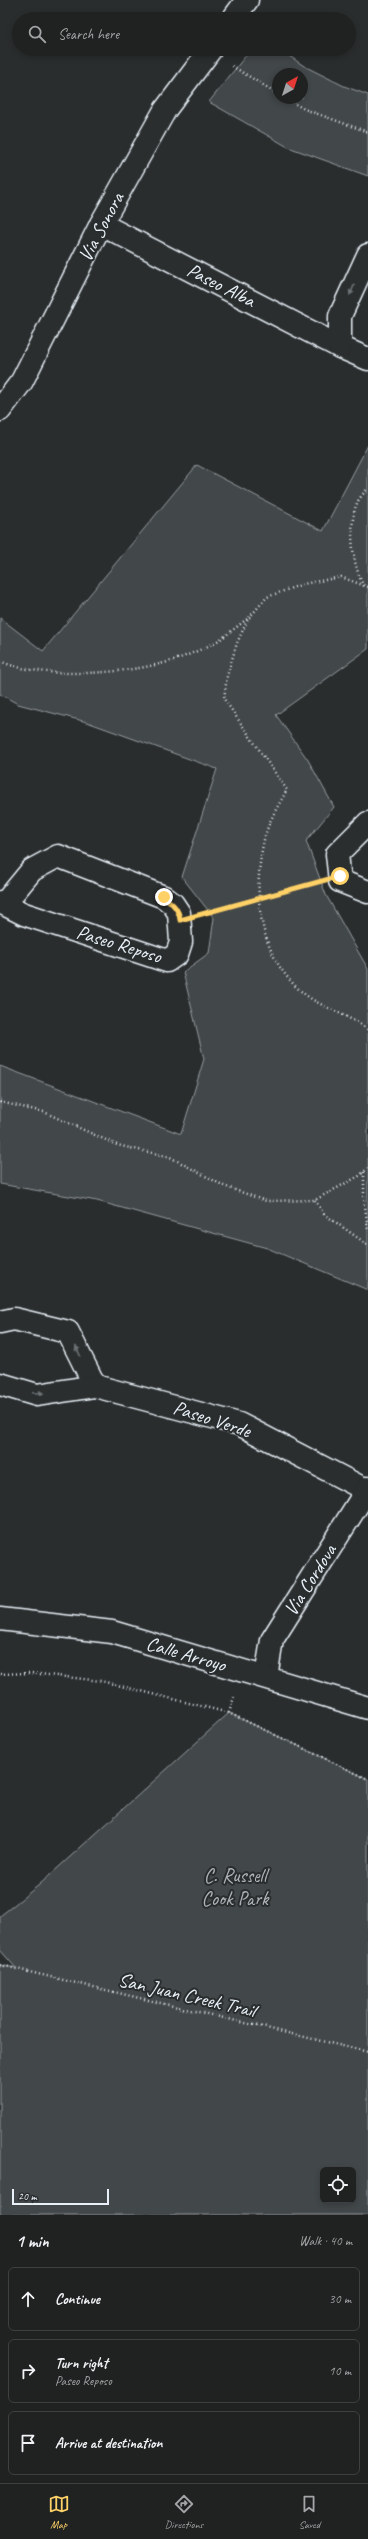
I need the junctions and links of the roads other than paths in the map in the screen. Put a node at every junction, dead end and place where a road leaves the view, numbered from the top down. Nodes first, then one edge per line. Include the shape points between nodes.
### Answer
1 (247, 0) edge
2 (238, 12) edge
3 (205, 56) edge
4 (101, 224) junction
5 (368, 255) edge
6 (340, 347) junction
7 (368, 359) edge
8 (0, 410) edge
9 (368, 823) edge
10 (368, 892) edge
11 (2, 903) edge
12 (0, 1322) edge
13 (0, 1384) edge
14 (95, 1386) junction
15 (367, 1489) edge
16 (0, 1619) edge
17 (266, 1677) junction
18 (368, 1708) edge

1 - 2 street
3 - 4 street, Via Sonora via 165,110
4 - 6 street, Paseo Alba
4 - 8 street, Via Sonora via 22,382
5 -> 6 street via 340,316
6 - 7 street, Paseo Alba
9 - 10 street via 337,854 340,881
11 - 11 street, Paseo Reposo via 24,914 167,961 177,954 181,942 179,913 164,897 58,856 32,870
14 -> 12 street via 68,1332 14,1319
13 -> 14 street, Paseo Verde via 37,1395
14 - 15 street, Paseo Verde via 239,1424
15 - 17 street, Via Cordova via 272,1640
16 - 17 street, Calle Arroyo via 112,1632
17 - 18 street, Calle Arroyo

